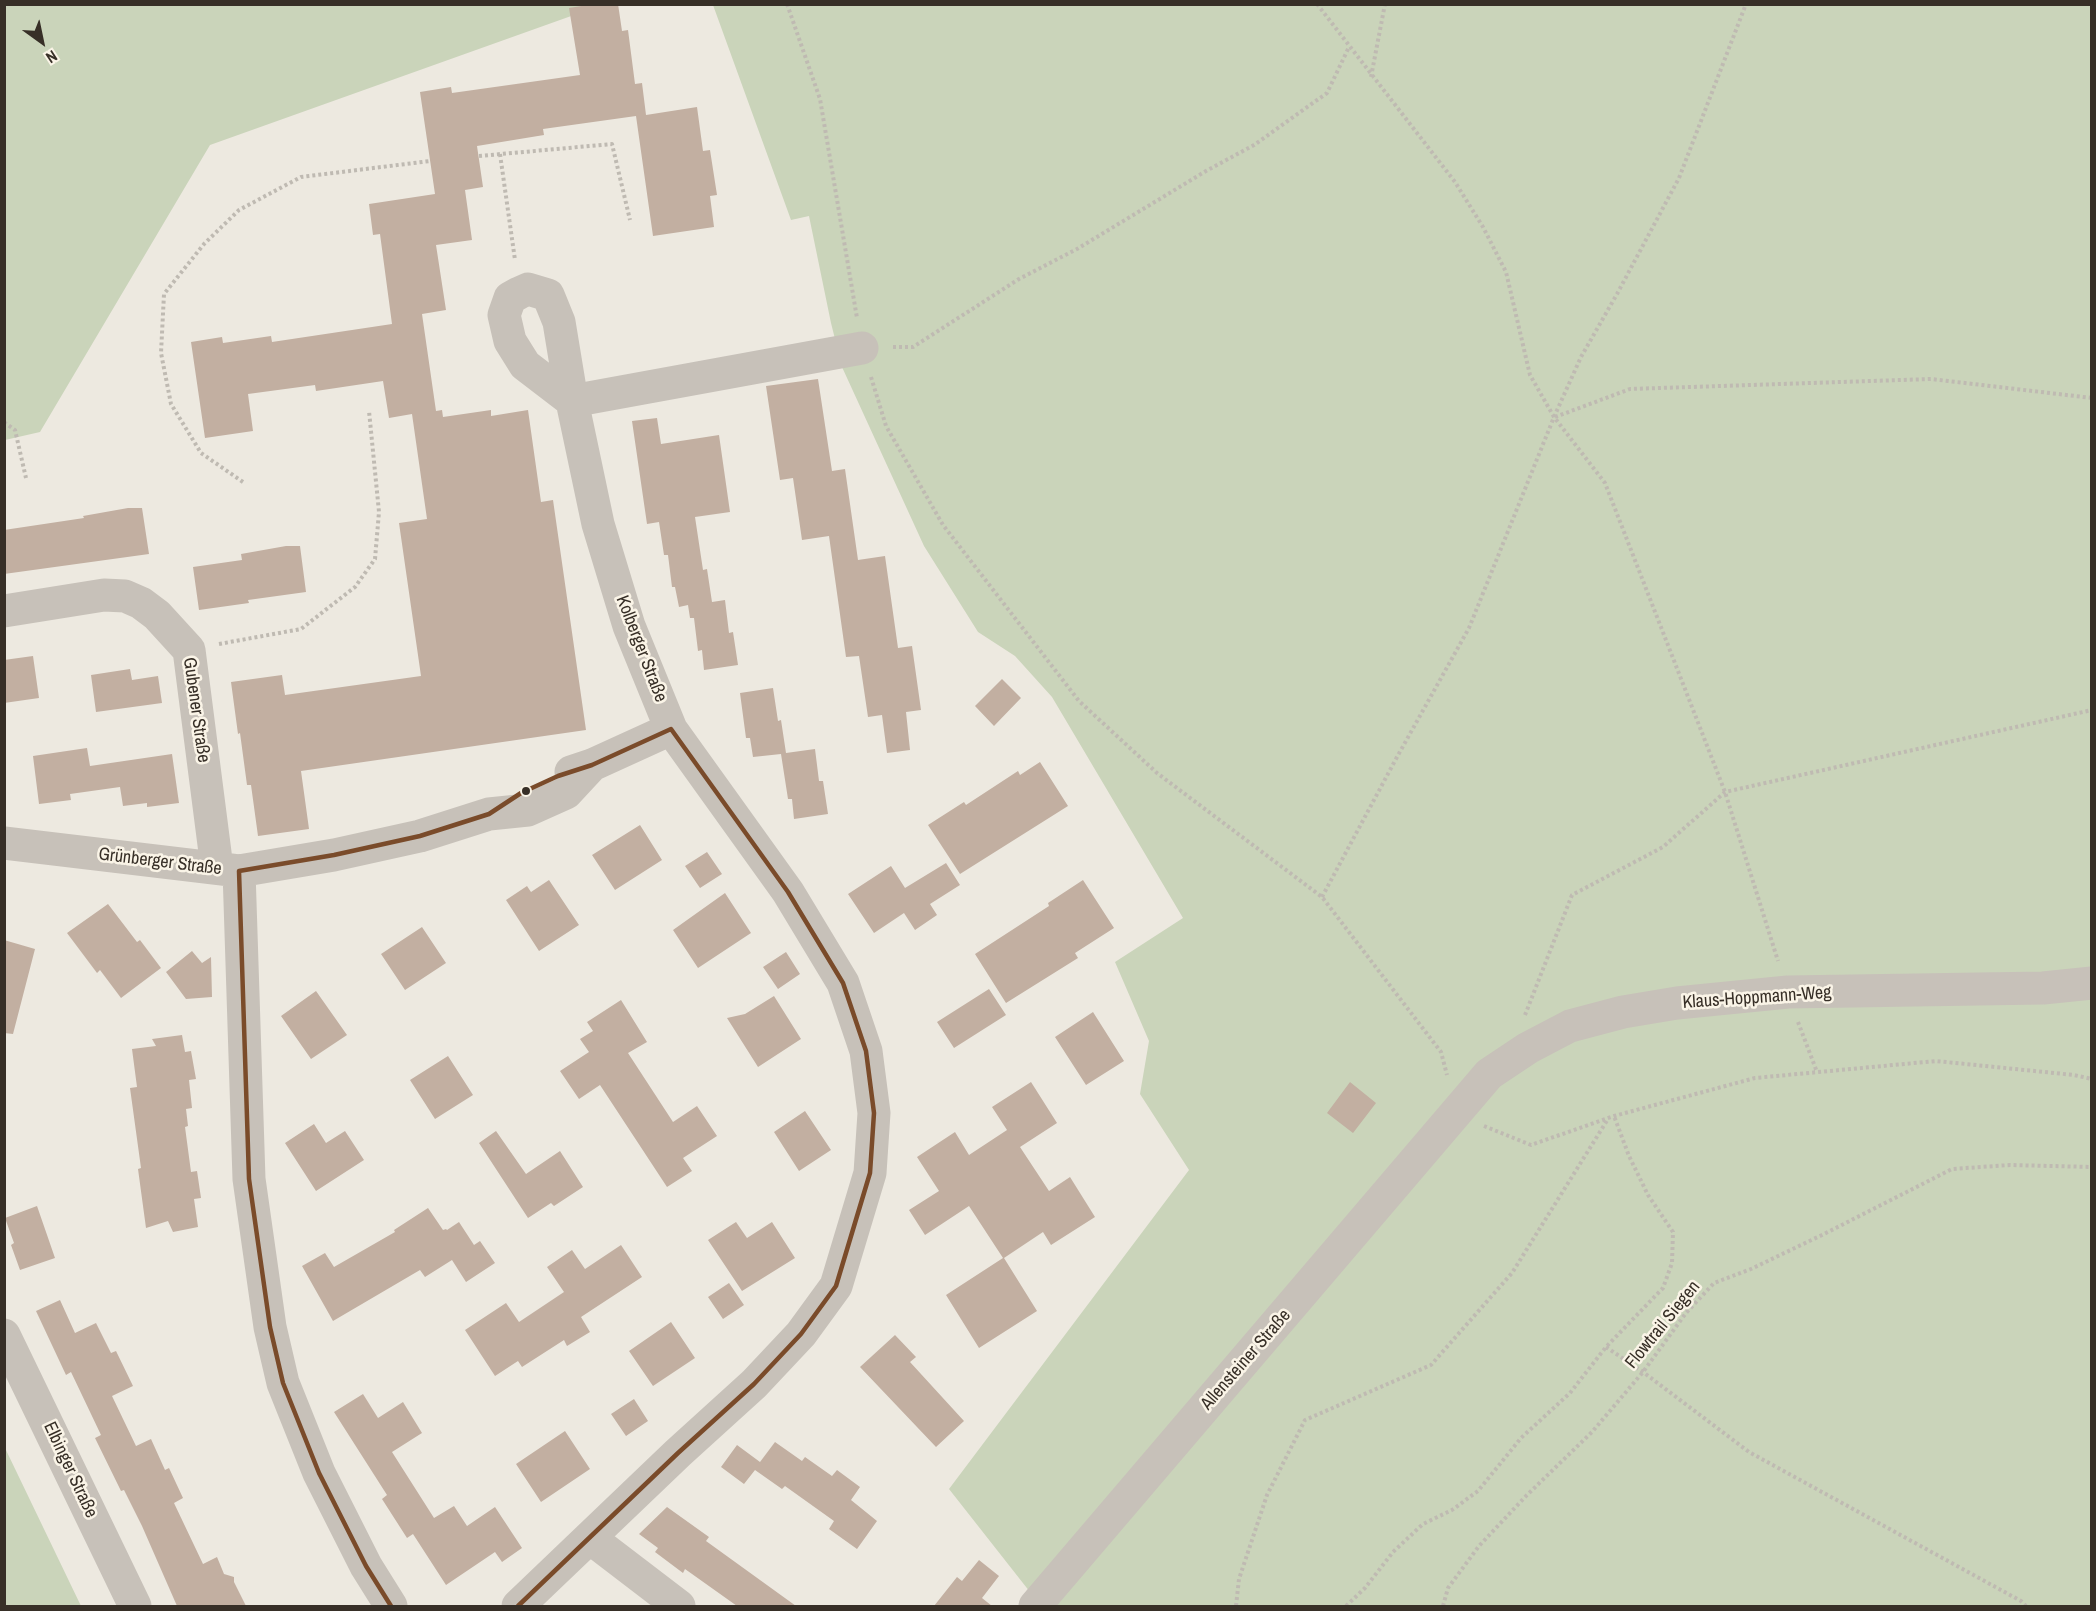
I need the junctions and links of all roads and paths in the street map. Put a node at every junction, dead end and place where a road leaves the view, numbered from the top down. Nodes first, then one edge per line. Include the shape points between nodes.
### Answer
1 (787, 4) edge
2 (1317, 4) edge
3 (1385, 4) edge
4 (1746, 4) edge
5 (1348, 46) junction
6 (1371, 77) junction
7 (500, 154) junction
8 (479, 156) dead end
9 (430, 161) dead end
10 (630, 220) dead end
11 (519, 293) junction
12 (862, 348) junction
13 (2091, 398) edge
14 (572, 401) junction
15 (369, 411) dead end
16 (1554, 417) junction
17 (4, 422) edge
18 (26, 478) dead end
19 (243, 482) dead end
20 (4, 611) edge
21 (189, 650) junction
22 (2091, 710) edge
23 (671, 729) junction
24 (1725, 792) junction
25 (4, 843) edge
26 (228, 870) junction
27 (1322, 897) junction
28 (2091, 983) edge
29 (1788, 992) junction
30 (1521, 1025) dead end
31 (1817, 1072) junction
32 (2091, 1079) edge
33 (1456, 1114) junction
34 (1612, 1117) junction
35 (2091, 1167) edge
36 (4, 1335) edge
37 (1606, 1347) junction
38 (1643, 1372) junction
39 (590, 1538) junction
40 (135, 1606) edge
41 (391, 1606) edge
42 (518, 1606) edge
43 (679, 1606) edge
44 (1035, 1606) edge
45 (1236, 1606) edge
46 (1346, 1606) edge
47 (1443, 1606) edge
48 (2026, 1606) edge

1 - 12 path via 820,99
2 - 5 path
3 - 6 path
4 - 16 path via 1679,178 1581,357
5 - 6 path
5 - 12 path via 1327,93 1254,145 1019,279 913,346
6 - 16 path via 1455,182 1483,227 1506,272 1530,375
7 - 8 path
7 - 10 path via 612,144
7 - 11 path
9 - 19 path via 301,177 239,210 204,244 164,294 161,353 171,404 201,453
11 - 14 street, Kolberger Straße via 528,289 548,295 559,322
11 - 14 street via 510,298 504,315 510,341 525,365
12 - 14 street
12 - 27 path via 886,426 943,525 1079,701 1157,773
13 - 16 path via 1931,379 1630,389
14 - 23 street, Kolberger Straße via 598,524 629,626
15 - 21 path via 379,512 375,559 355,587 302,629
16 - 24 path via 1605,483
16 - 27 path via 1469,628
17 - 18 path via 15,430
20 - 21 street, Gubener Straße via 104,595 125,596 157,615
21 - 26 street, Gubener Straße
22 - 24 path
23 - 26 street, Grünberger Straße via 592,765 566,793 528,810 489,814 420,836 334,855
23 - 39 street, Kolberger Straße via 788,892 843,983 866,1051 874,1113 870,1173 836,1286 801,1334 754,1384
24 - 29 path
24 - 30 path via 1663,847 1572,895
25 - 26 street, Grünberger Straße
26 - 41 street, Gubener Straße via 249,1179 270,1327 283,1383 319,1473
27 - 33 path via 1441,1052
28 - 29 street, Klaus-Hoppmann-Weg via 2043,988
29 - 31 path
29 - 33 street, Klaus-Hoppmann-Weg via 1677,1003 1570,1026 1489,1074
31 - 32 path via 1936,1061
31 - 34 path via 1755,1078
33 - 34 path via 1531,1146
33 - 44 street, Allensteiner Straße
34 - 37 path via 1648,1195 1673,1232 1673,1242 1672,1263 1663,1288
34 - 45 path via 1512,1273 1431,1365 1305,1420 1267,1495 1239,1579
35 - 38 path, Flowtrail Siegen via 2010,1165 1952,1169 1822,1235 1714,1283 1686,1313
36 - 40 street, Elbinger Straße
37 - 38 path
37 - 46 path via 1570,1393 1521,1438 1478,1491 1423,1524
38 - 47 path, Flowtrail Siegen via 1592,1432 1479,1546 1448,1588
38 - 48 path via 1749,1452
39 - 42 street, Kolberger Straße
39 - 43 street

